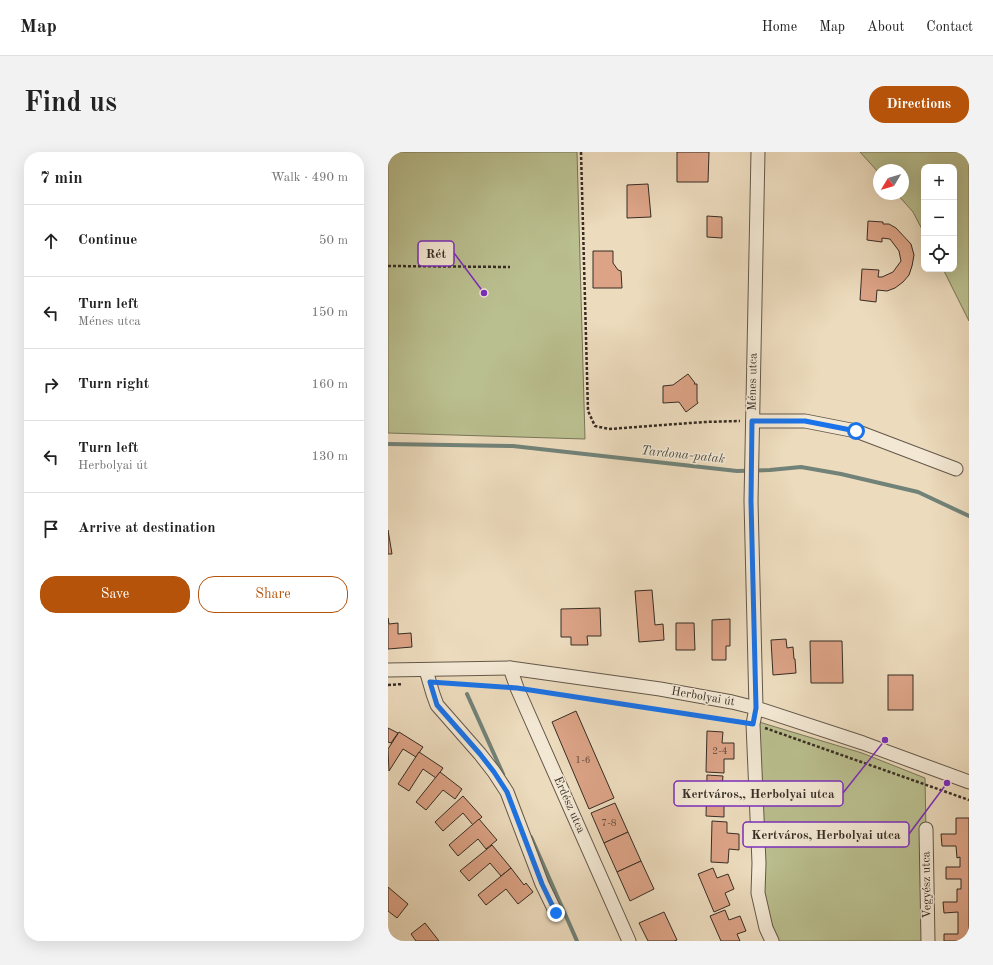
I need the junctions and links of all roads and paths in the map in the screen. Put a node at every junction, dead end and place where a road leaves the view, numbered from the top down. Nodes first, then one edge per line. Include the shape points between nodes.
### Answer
1 (581, 152) edge
2 (758, 152) edge
3 (388, 266) edge
4 (510, 267) dead end
5 (752, 421) junction
6 (956, 469) dead end
7 (510, 668) junction
8 (388, 670) edge
9 (426, 670) junction
10 (452, 683) dead end
11 (409, 684) dead end
12 (388, 686) edge
13 (517, 688) junction
14 (756, 708) junction
15 (753, 724) junction
16 (969, 782) edge
17 (969, 800) edge
18 (926, 829) dead end
19 (556, 913) dead end
20 (629, 941) edge
21 (772, 941) edge
22 (928, 941) edge

1 - 5 path via 588,411 595,426 609,428
2 - 5 street, Ménes utca
3 - 4 path
5 - 6 street via 805,421 856,431
5 - 14 street, Ménes utca
7 - 9 street, Herbolyai út
7 - 13 street, Erdész utca
7 - 14 street, Herbolyai út via 660,689
8 - 9 street, Herbolyai út
9 - 19 street via 437,705 480,754 507,792 542,884
10 - 13 path
11 - 12 path
13 - 15 path
13 - 20 street, Erdész utca
14 - 15 street, Ménes utca
14 - 16 street, Herbolyai út via 874,746
15 - 17 path
15 - 21 street, Ménes utca via 758,893 766,928
18 - 22 street, Vegyész utca

